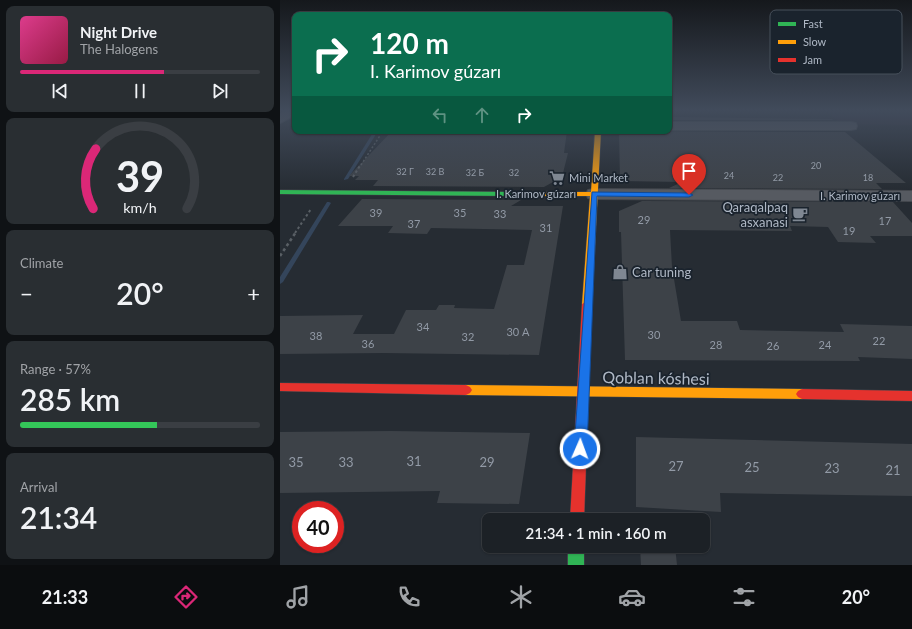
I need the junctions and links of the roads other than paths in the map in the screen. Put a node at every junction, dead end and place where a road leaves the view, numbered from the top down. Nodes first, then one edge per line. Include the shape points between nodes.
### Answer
1 (598, 137) edge
2 (280, 192) edge
3 (594, 194) junction
4 (912, 196) edge
5 (280, 387) edge
6 (582, 392) junction
7 (912, 396) edge
8 (578, 513) edge
9 (576, 553) edge
10 (576, 565) edge

1 - 3 street
2 - 3 street, I. Karimov gúzarı
3 - 4 street, I. Karimov gúzarı
3 - 6 street
5 - 6 street, Qoblan kóshesi
6 - 7 street, Qoblan kóshesi
6 - 8 street
9 - 10 street

